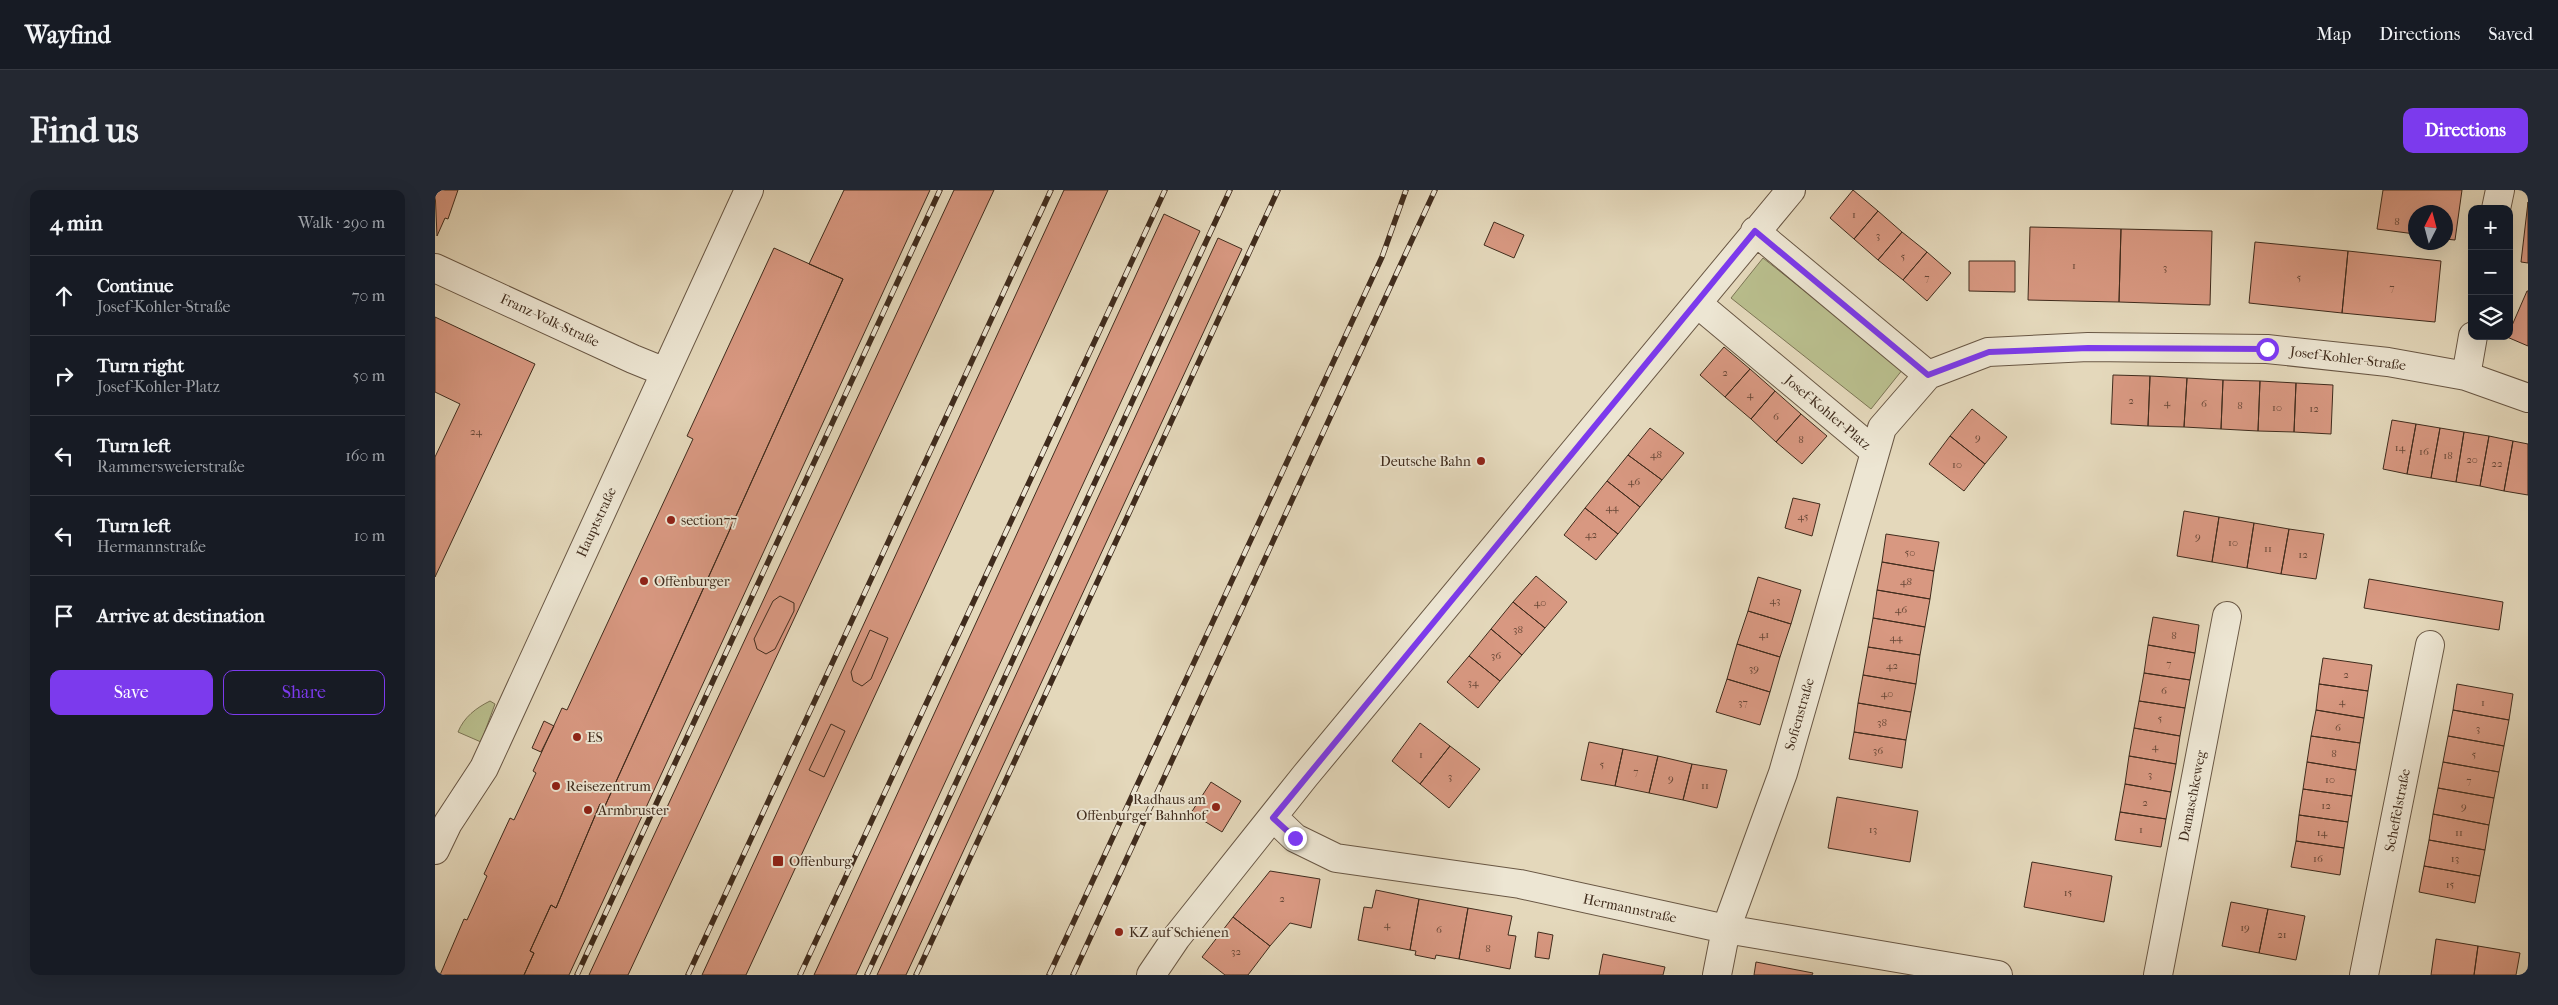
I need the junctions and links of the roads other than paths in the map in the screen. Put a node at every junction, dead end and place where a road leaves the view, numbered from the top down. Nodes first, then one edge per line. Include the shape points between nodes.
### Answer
1 (749, 190) edge
2 (1791, 190) edge
3 (2500, 190) edge
4 (2498, 205) edge
5 (1755, 231) junction
6 (435, 268) edge
7 (1697, 304) junction
8 (2472, 340) edge
9 (665, 372) junction
10 (1928, 375) junction
11 (2466, 376) junction
12 (2528, 398) edge
13 (1874, 451) junction
14 (2227, 616) dead end
15 (2430, 645) dead end
16 (1273, 818) junction
17 (441, 820) edge
18 (435, 850) edge
19 (1726, 929) junction
20 (1151, 975) edge
21 (1717, 975) edge
22 (1998, 975) edge
23 (2158, 975) edge
24 (2365, 975) edge

1 - 9 street, Hauptstraße
2 - 5 street
3 - 4 street
5 - 7 street
5 - 10 street
6 - 9 street, Franz-Volk-Straße
7 - 13 street, Josef-Kohler-Platz
7 - 16 street
8 - 11 street
9 - 17 street, Hauptstraße via 484,768
10 - 11 street, Josef-Kohler-Straße via 1989,352 2098,348 2267,349 2388,362
10 - 13 street, Josef-Kohler-Platz via 1882,428
11 - 12 street, Josef-Kohler-Straße
13 - 19 street, Sofienstraße via 1783,773
14 - 23 street, Damaschkeweg
15 - 24 street, Scheffelstraße
16 - 19 street, Hermannstraße via 1295,838 1336,858 1520,884
16 - 20 street via 1176,938
17 - 18 street, Hauptstraße
19 - 21 street, Sofienstraße
19 - 22 street, Hermannstraße

